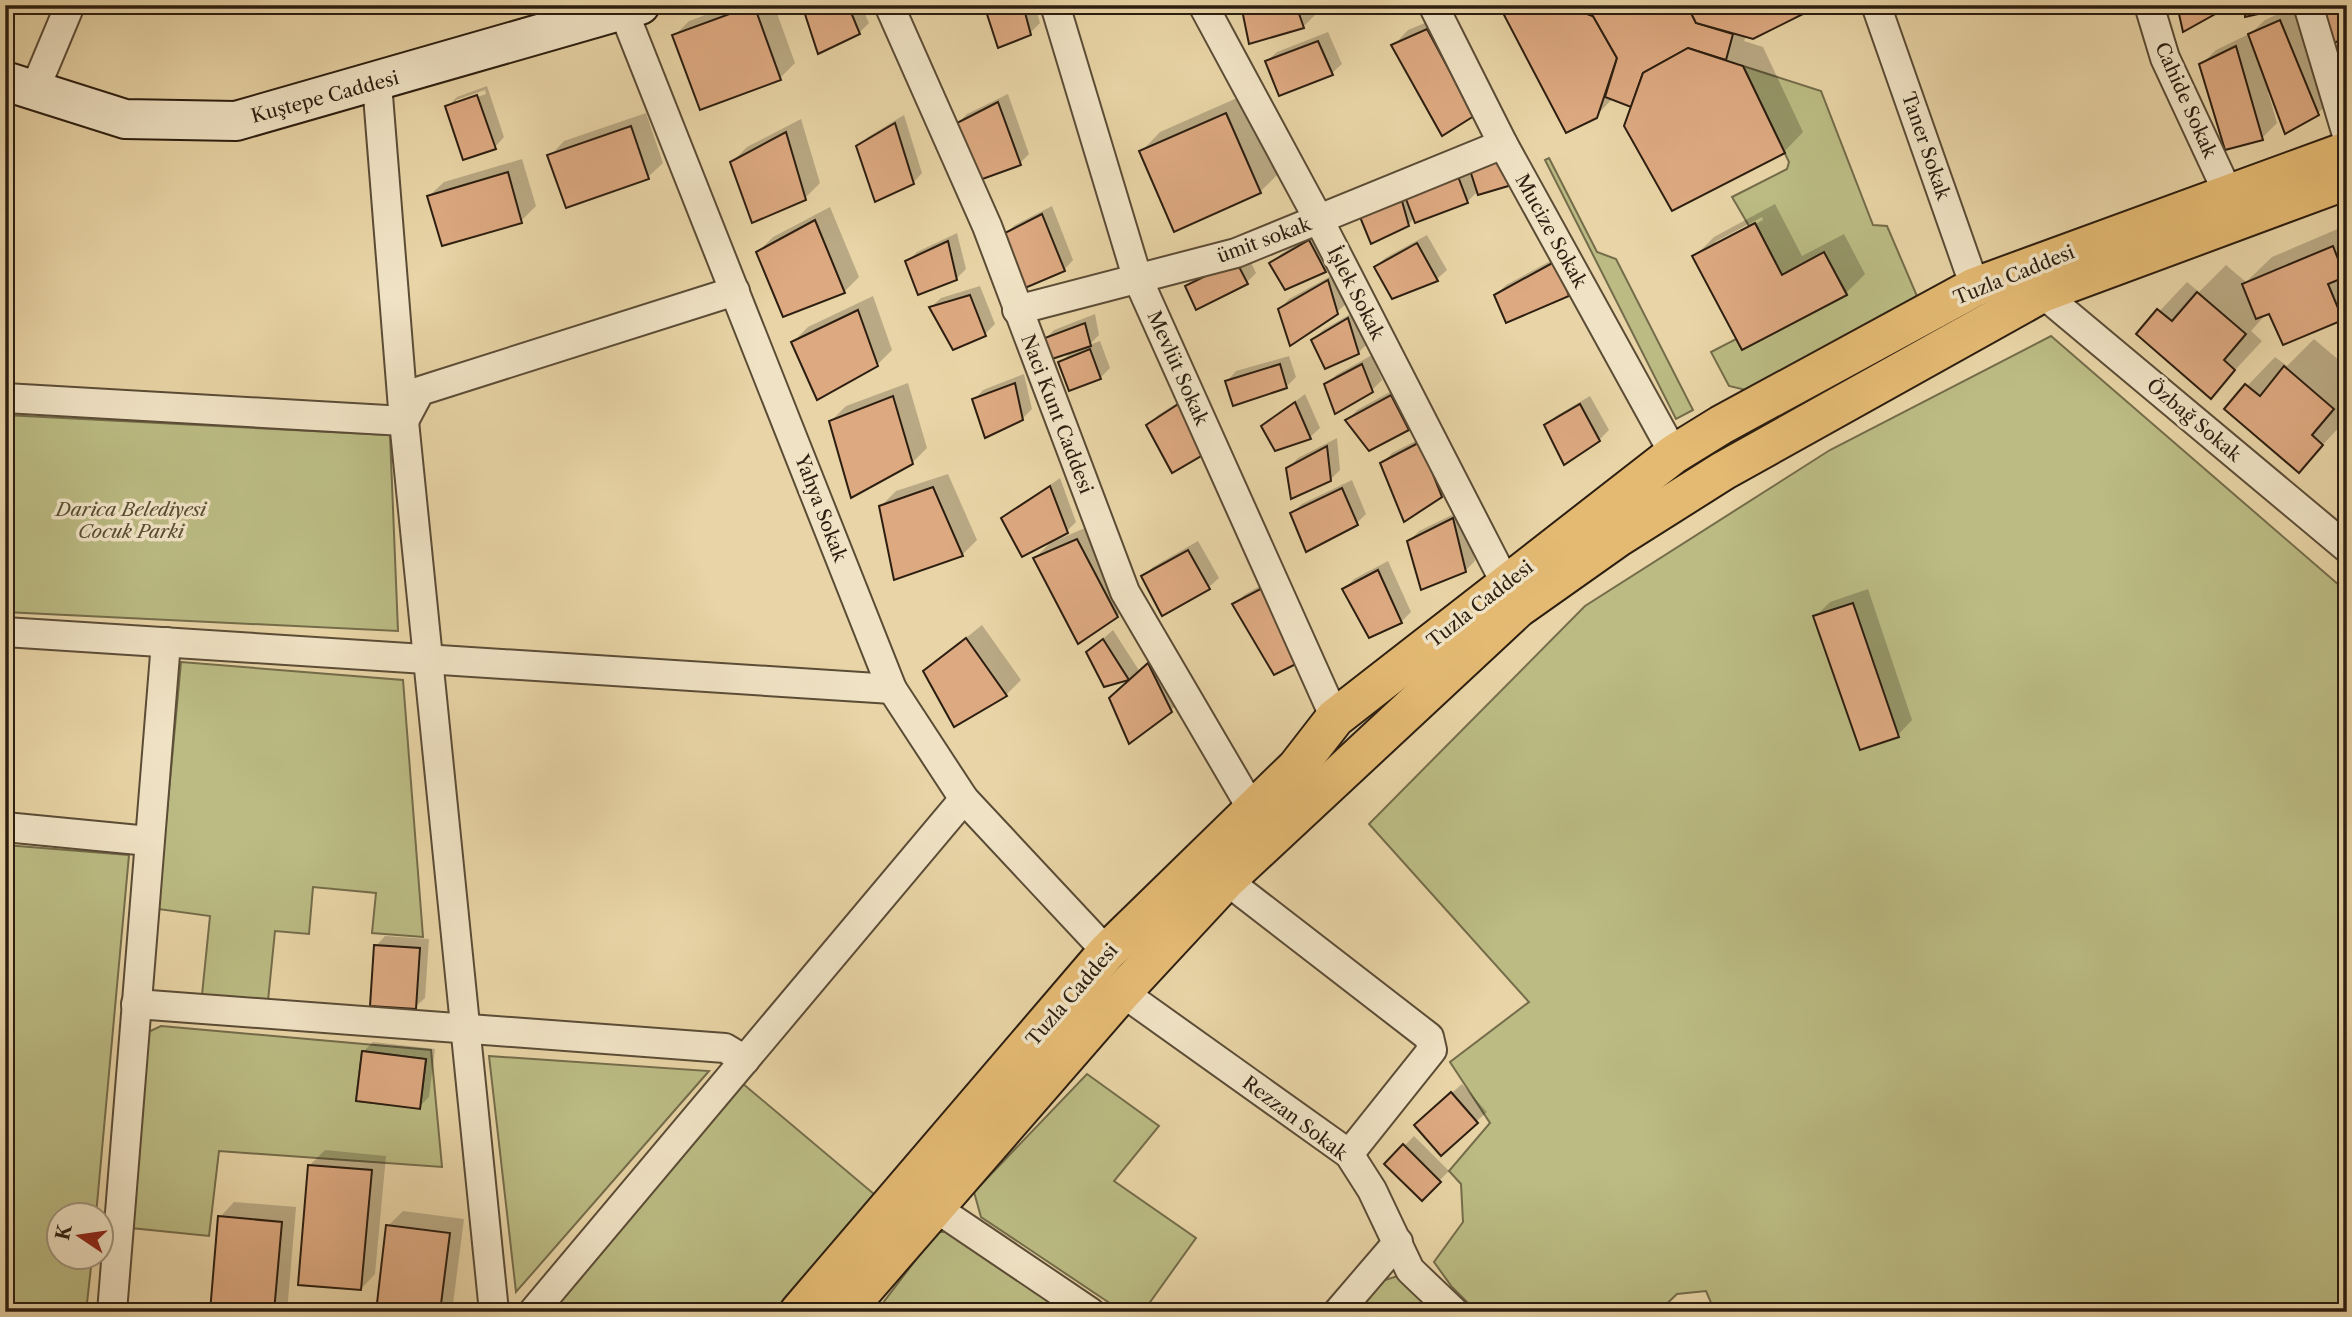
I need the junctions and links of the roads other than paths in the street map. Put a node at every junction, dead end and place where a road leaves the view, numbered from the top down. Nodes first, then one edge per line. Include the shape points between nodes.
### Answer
1 (70, 5) edge
2 (889, 5) edge
3 (1055, 5) edge
4 (1203, 5) edge
5 (1433, 5) edge
6 (1876, 5) edge
7 (2149, 5) edge
8 (2308, 5) edge
9 (632, 8) edge
10 (377, 83) junction
11 (19, 86) edge
12 (2347, 135) edge
13 (1503, 144) junction
14 (2347, 151) edge
15 (2347, 180) edge
16 (2228, 192) junction
17 (1319, 220) junction
18 (1137, 277) junction
19 (1975, 287) junction
20 (735, 291) junction
21 (2042, 293) junction
22 (1017, 310) junction
23 (5, 398) edge
24 (404, 421) junction
25 (1674, 454) junction
26 (2347, 548) edge
27 (1506, 584) junction
28 (5, 632) edge
29 (166, 642) junction
30 (428, 659) junction
31 (892, 689) junction
32 (1335, 718) junction
33 (964, 799) junction
34 (1252, 809) junction
35 (5, 827) edge
36 (149, 841) junction
37 (1226, 880) junction
38 (1107, 952) junction
39 (1122, 992) junction
40 (136, 1004) junction
41 (465, 1031) junction
42 (745, 1060) junction
43 (1349, 1154) junction
44 (933, 1206) junction
45 (1398, 1242) junction
46 (112, 1312) edge
47 (494, 1312) edge
48 (533, 1312) edge
49 (799, 1312) edge
50 (844, 1312) edge
51 (1090, 1312) edge
52 (1338, 1312) edge
53 (1454, 1312) edge

1 - 11 street
2 - 22 street, Naci Kunt Caddesi via 987,226
3 - 18 street, Mevlüt Sokak
4 - 17 street, İşlek Sokak
5 - 13 street, Mucize Sokak
6 - 19 street, Taner Sokak
7 - 16 street, Cahide Sokak via 2165,58
8 - 12 street
9 - 10 street, Kuştepe Caddesi
9 - 20 street, Yahya Sokak
10 - 11 street, Kuştepe Caddesi via 236,121 125,119
10 - 24 street
13 - 17 street, ümit sokak
13 - 25 street, Mucize Sokak
14 - 16 main road, Tuzla Caddesi
15 - 21 main road, Tuzla Caddesi
16 - 19 main road, Tuzla Caddesi
17 - 18 street, ümit sokak via 1236,253
17 - 27 street, İşlek Sokak
18 - 22 street, ümit sokak
18 - 32 street, Mevlüt Sokak
19 - 25 main road, Tuzla Caddesi
20 - 24 street via 420,391
20 - 31 street, Yahya Sokak
21 - 26 street, Özbağ Sokak
21 - 37 main road, Tuzla Caddesi via 1723,471 1529,600
22 - 34 street, Naci Kunt Caddesi via 1125,592
23 - 24 street
24 - 30 street
25 - 27 main road, Tuzla Caddesi
27 - 32 main road, Tuzla Caddesi
28 - 29 street
29 - 30 street
29 - 36 street
30 - 31 street
30 - 41 street
31 - 33 street, Yahya Sokak
32 - 34 main road, Tuzla Caddesi via 1297,767
33 - 38 street, Yahya Sokak
33 - 42 street
34 - 38 main road, Tuzla Caddesi
35 - 36 street
36 - 40 street
37 - 39 main road, Tuzla Caddesi
37 - 43 street via 1429,1037 1432,1049
38 - 49 main road, Tuzla Caddesi
39 - 43 street, Rezzan Sokak
39 - 44 main road, Tuzla Caddesi
40 - 41 street
40 - 46 street
41 - 42 street via 725,1048
41 - 47 street
42 - 48 street
43 - 45 street, Rezzan Sokak
44 - 50 main road, Tuzla Caddesi
44 - 51 street
45 - 52 street
45 - 53 street, Rezzan Sokak via 1410,1270

